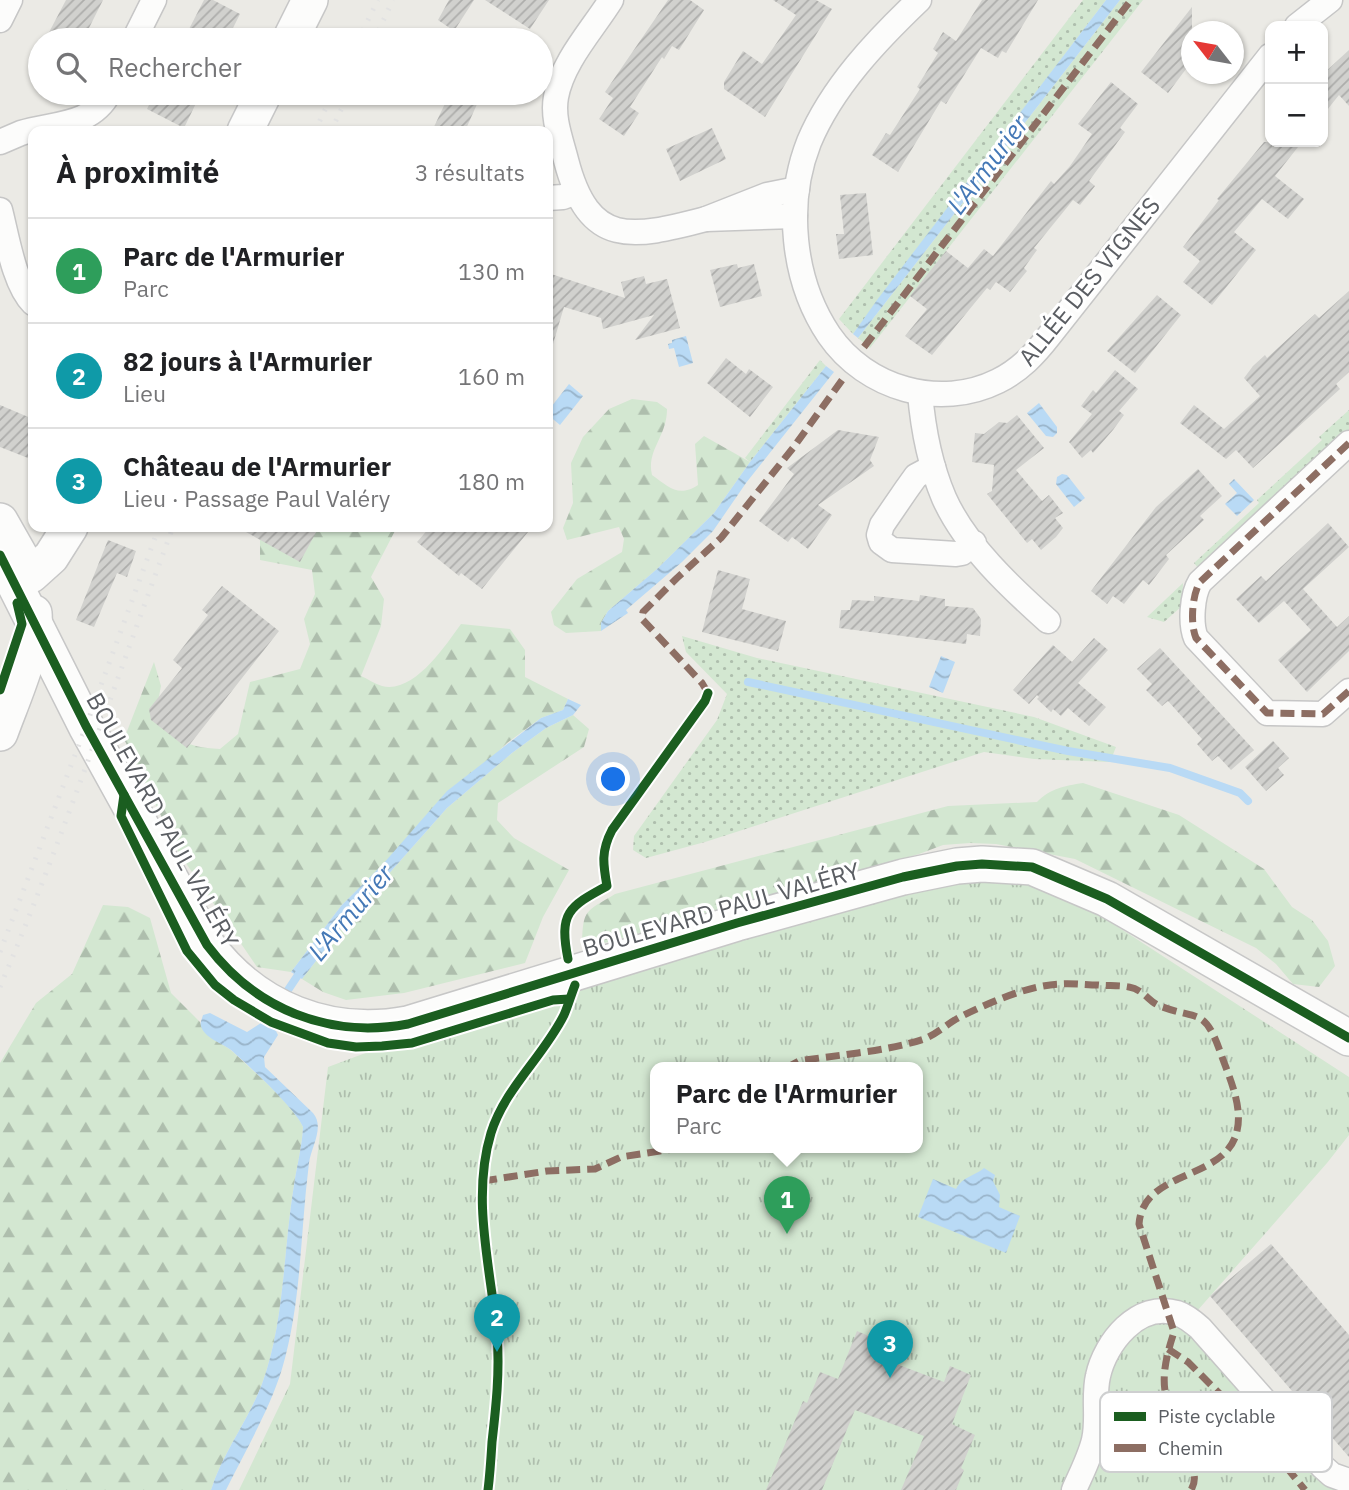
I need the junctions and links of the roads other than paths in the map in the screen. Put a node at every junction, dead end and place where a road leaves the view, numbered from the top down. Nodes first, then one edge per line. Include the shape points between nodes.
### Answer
1 (9, 0) edge
2 (154, 0) edge
3 (310, 0) edge
4 (611, 0) edge
5 (919, 0) edge
6 (1330, 0) edge
7 (0, 20) edge
8 (1303, 21) edge
9 (140, 28) edge
10 (296, 28) edge
11 (1265, 62) edge
12 (99, 105) edge
13 (258, 105) edge
14 (55, 126) edge
15 (248, 126) edge
16 (28, 132) edge
17 (0, 142) edge
18 (556, 155) edge
19 (797, 189) junction
20 (576, 192) junction
21 (553, 198) edge
22 (0, 210) edge
23 (795, 216) junction
24 (706, 219) junction
25 (28, 297) edge
26 (920, 393) junction
27 (1349, 443) edge
28 (933, 467) junction
29 (0, 521) edge
30 (67, 532) edge
31 (974, 543) junction
32 (0, 555) edge
33 (31, 575) junction
34 (1048, 621) dead end
35 (35, 624) junction
36 (14, 692) junction
37 (1347, 699) edge
38 (74, 701) junction
39 (0, 733) edge
40 (172, 880) junction
41 (1349, 1038) edge
42 (1256, 1392) edge
43 (1328, 1472) edge
44 (1349, 1481) edge
45 (1074, 1490) edge

1 - 7 street
2 - 9 street
3 - 10 street
4 - 18 street via 560,83 555,107
5 - 19 street, ALLÉE DES VIGNES via 875,45 830,103 809,142
6 - 8 street
11 - 26 street, ALLÉE DES VIGNES via 1024,365 970,391
12 - 14 street via 79,121
13 - 15 street
16 - 17 street
18 - 20 street
19 - 23 street, ALLÉE DES VIGNES
19 - 24 street via 767,195
20 - 21 street
20 - 24 street via 591,215 627,232 655,232
22 - 25 street
23 - 24 street
23 - 26 street, ALLÉE DES VIGNES via 805,281 830,337 877,377
26 - 28 street
27 - 37 street via 1200,582 1195,592 1193,630 1267,713 1320,715
28 - 31 street via 945,498
28 - 31 street via 916,476 906,490 882,525 881,542 892,550 956,555
29 - 33 street, BOULEVARD PAUL VALÉRY
30 - 33 street via 51,557
31 - 34 street
32 - 35 street, BOULEVARD PAUL VALÉRY
33 - 35 street
33 - 40 street, BOULEVARD PAUL VALÉRY via 132,774
35 - 36 street
35 - 38 street, BOULEVARD PAUL VALÉRY
36 - 38 street via 36,680 50,680
36 - 39 street
38 - 40 street, BOULEVARD PAUL VALÉRY
40 - 41 street, BOULEVARD PAUL VALÉRY via 196,927 223,966 243,984 276,1005 330,1025 384,1029 903,877 957,866 1032,867 1107,899
42 - 45 street via 1199,1328 1180,1314 1146,1315 1129,1324 1103,1359 1095,1391 1094,1441
43 - 44 street

